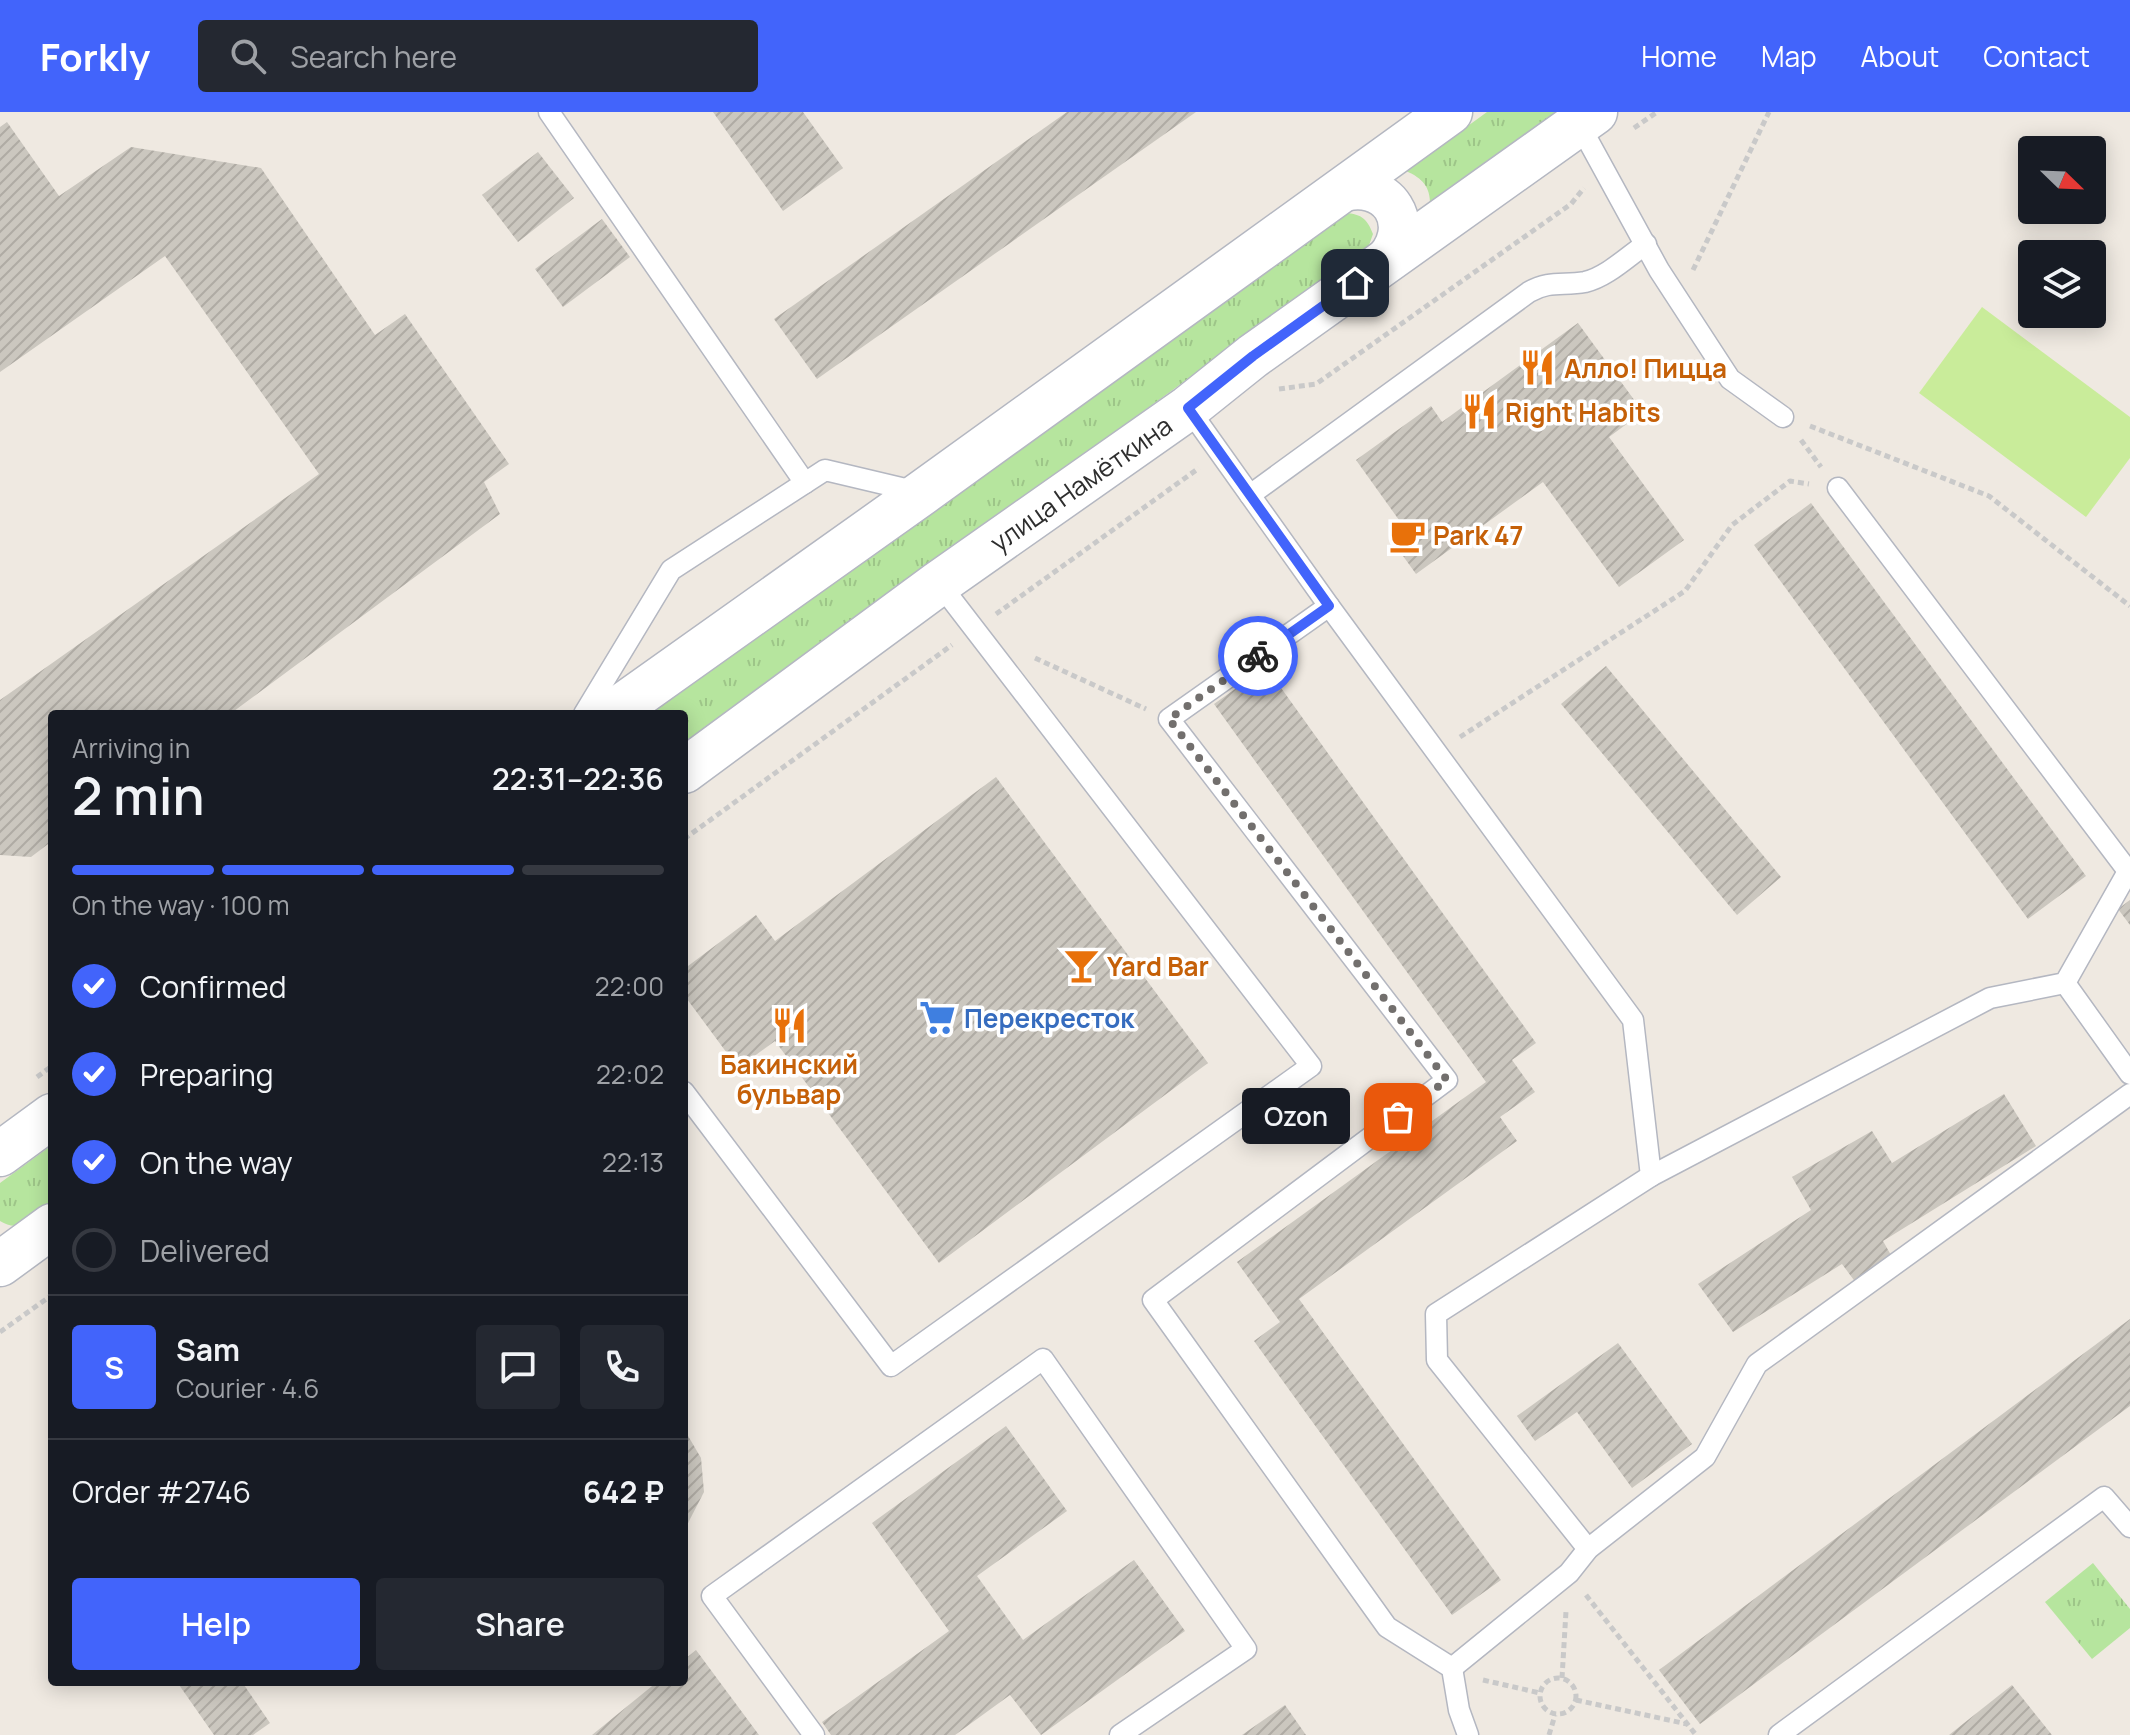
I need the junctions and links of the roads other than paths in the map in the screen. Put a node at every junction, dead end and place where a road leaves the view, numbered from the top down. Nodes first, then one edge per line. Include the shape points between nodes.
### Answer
1 (549, 112) edge
2 (1450, 112) edge
3 (1587, 118) edge
4 (1335, 194) junction
5 (1646, 244) junction
6 (1380, 265) junction
7 (1188, 408) junction
8 (1783, 417) road end
9 (805, 483) junction
10 (1838, 488) road end
11 (922, 493) junction
12 (1250, 495) junction
13 (939, 583) junction
14 (1329, 606) junction
15 (586, 710) edge
16 (617, 710) edge
17 (688, 768) edge
18 (2129, 870) edge
19 (2065, 983) junction
20 (2130, 1074) edge
21 (2130, 1094) edge
22 (688, 1097) edge
23 (48, 1119) edge
24 (0, 1154) edge
25 (1651, 1176) junction
26 (2130, 1527) edge
27 (1588, 1549) junction
28 (1452, 1668) junction
29 (814, 1735) edge
30 (1120, 1735) edge
31 (1468, 1735) edge
32 (1779, 1735) edge

1 - 9 lane
2 - 4 street
3 - 5 lane via 1602,165
3 - 6 street, улица Намёткина
4 - 6 street via 1364,188 1389,201 1400,228 1391,255
4 - 11 street
5 - 8 lane via 1730,379
5 - 12 lane via 1594,279 1547,284 1529,292
6 - 7 street, улица Намёткина
7 - 12 lane
7 - 13 street, улица Намёткина
9 - 11 lane via 825,470
9 - 15 lane via 671,570
10 - 18 lane
11 - 16 street
12 - 14 lane
13 - 17 street, улица Намёткина
13 - 22 lane via 1311,1066 891,1366
14 - 25 lane via 1633,1020
14 - 28 lane via 1169,719 1447,1080 1153,1300 1387,1627
18 - 19 lane
19 - 20 lane
19 - 25 lane via 1990,998
21 - 27 lane via 1757,1364 1705,1457
23 - 24 street
25 - 27 lane via 1436,1314 1437,1360
26 - 32 lane via 2104,1497
27 - 28 lane via 1569,1573
28 - 31 lane
29 - 30 lane via 712,1596 1043,1359 1246,1649

